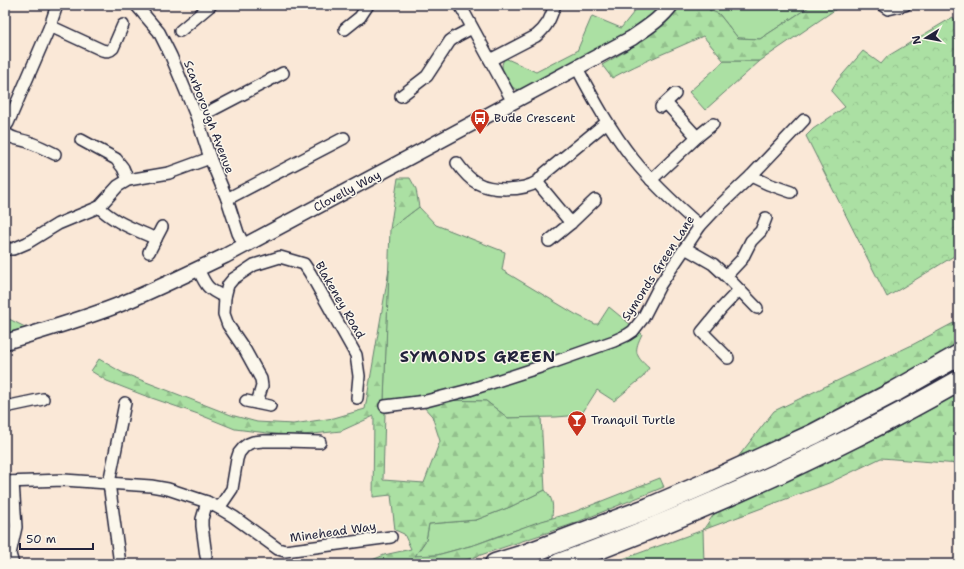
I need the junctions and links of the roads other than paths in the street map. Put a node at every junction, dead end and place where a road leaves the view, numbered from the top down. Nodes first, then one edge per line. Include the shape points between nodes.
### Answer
1 (57, 5) edge
2 (211, 5) edge
3 (368, 5) edge
4 (460, 5) edge
5 (555, 5) edge
6 (671, 5) edge
7 (905, 5) edge
8 (138, 6) edge
9 (886, 7) edge
10 (123, 25) dead end
11 (50, 26) junction
12 (472, 28) junction
13 (345, 29) dead end
14 (180, 31) dead end
15 (490, 60) junction
16 (577, 68) junction
17 (284, 73) dead end
18 (675, 94) dead end
19 (402, 96) dead end
20 (513, 102) junction
21 (197, 118) junction
22 (804, 120) dead end
23 (607, 122) junction
24 (712, 124) dead end
25 (5, 128) edge
26 (5, 132) edge
27 (697, 137) junction
28 (344, 138) dead end
29 (81, 140) dead end
30 (55, 154) dead end
31 (210, 158) junction
32 (457, 163) dead end
33 (751, 176) junction
34 (128, 180) junction
35 (651, 180) junction
36 (536, 182) junction
37 (791, 192) dead end
38 (227, 199) junction
39 (595, 200) dead end
40 (98, 207) junction
41 (766, 218) dead end
42 (571, 223) junction
43 (162, 226) dead end
44 (700, 226) junction
45 (156, 239) junction
46 (549, 241) dead end
47 (244, 246) junction
48 (685, 248) junction
49 (5, 249) edge
50 (149, 252) dead end
51 (198, 269) junction
52 (726, 276) junction
53 (740, 290) junction
54 (225, 297) junction
55 (757, 308) dead end
56 (5, 342) edge
57 (959, 355) edge
58 (728, 358) dead end
59 (959, 381) edge
60 (357, 398) dead end
61 (43, 399) dead end
62 (125, 403) dead end
63 (270, 406) dead end
64 (385, 406) dead end
65 (5, 407) edge
66 (320, 442) dead end
67 (9, 482) edge
68 (109, 483) junction
69 (207, 502) junction
70 (219, 508) junction
71 (391, 537) dead end
72 (206, 556) dead end
73 (13, 564) edge
74 (120, 564) edge
75 (495, 564) edge
76 (559, 564) edge

1 - 11 street
2 - 14 street
3 - 13 street via 360,17
4 - 12 street
5 - 15 street via 548,23 536,36
6 - 16 street, Clovelly Way via 650,26
7 - 9 street
8 - 21 street, Scarborough Avenue via 159,32
10 - 11 street via 110,51 102,50
11 - 25 street
12 - 15 street
12 - 19 street via 450,40 427,76
15 - 20 street
16 - 20 street, Clovelly Way
16 - 23 street
17 - 21 street
18 - 27 street via 663,105
20 - 47 street, Clovelly Way
21 - 31 street, Scarborough Avenue
22 - 33 street, Symonds Green Lane
23 - 35 street via 633,160
23 - 36 street
24 - 27 street
26 - 30 street via 8,136
27 - 35 street
28 - 38 street
29 - 34 street via 116,159
31 - 34 street via 169,173
31 - 38 street, Scarborough Avenue
32 - 36 street via 476,183 487,187 514,189
33 - 37 street
33 - 44 street, Symonds Green Lane
34 - 40 street via 118,186
35 - 44 street
36 - 42 street
38 - 47 street, Scarborough Avenue
39 - 42 street
40 - 45 street via 115,219
40 - 49 street via 58,224 27,243 13,249
41 - 52 street via 761,231 751,241 742,259
42 - 46 street
43 - 45 street
44 - 48 street, Symonds Green Lane
45 - 50 street
47 - 51 street, Clovelly Way
48 - 52 street via 713,264
48 - 64 street, Symonds Green Lane via 660,285 643,318 627,335 469,390 426,401
51 - 54 street via 208,288
51 - 56 street, Clovelly Way via 115,306
52 - 53 street
53 - 55 street
53 - 58 street via 702,332
54 - 60 street, Blakeney Road via 228,285 233,279 254,265 280,257 304,264 356,355 359,376
54 - 63 street, Blakeney Road via 224,314 228,324 261,379 262,386 252,402
57 - 75 highway via 814,434 714,480 649,508
59 - 76 highway via 890,419 766,480 659,526
61 - 65 street
62 - 68 street
66 - 70 street via 263,441 248,444 239,453 232,489
67 - 68 street, Minehead Way via 64,480
67 - 73 street, Minehead Way via 16,527 10,554
68 - 69 street, Minehead Way via 168,489
68 - 74 street
69 - 70 street, Minehead Way
69 - 72 street via 202,526
70 - 71 street, Minehead Way via 278,549 286,551

